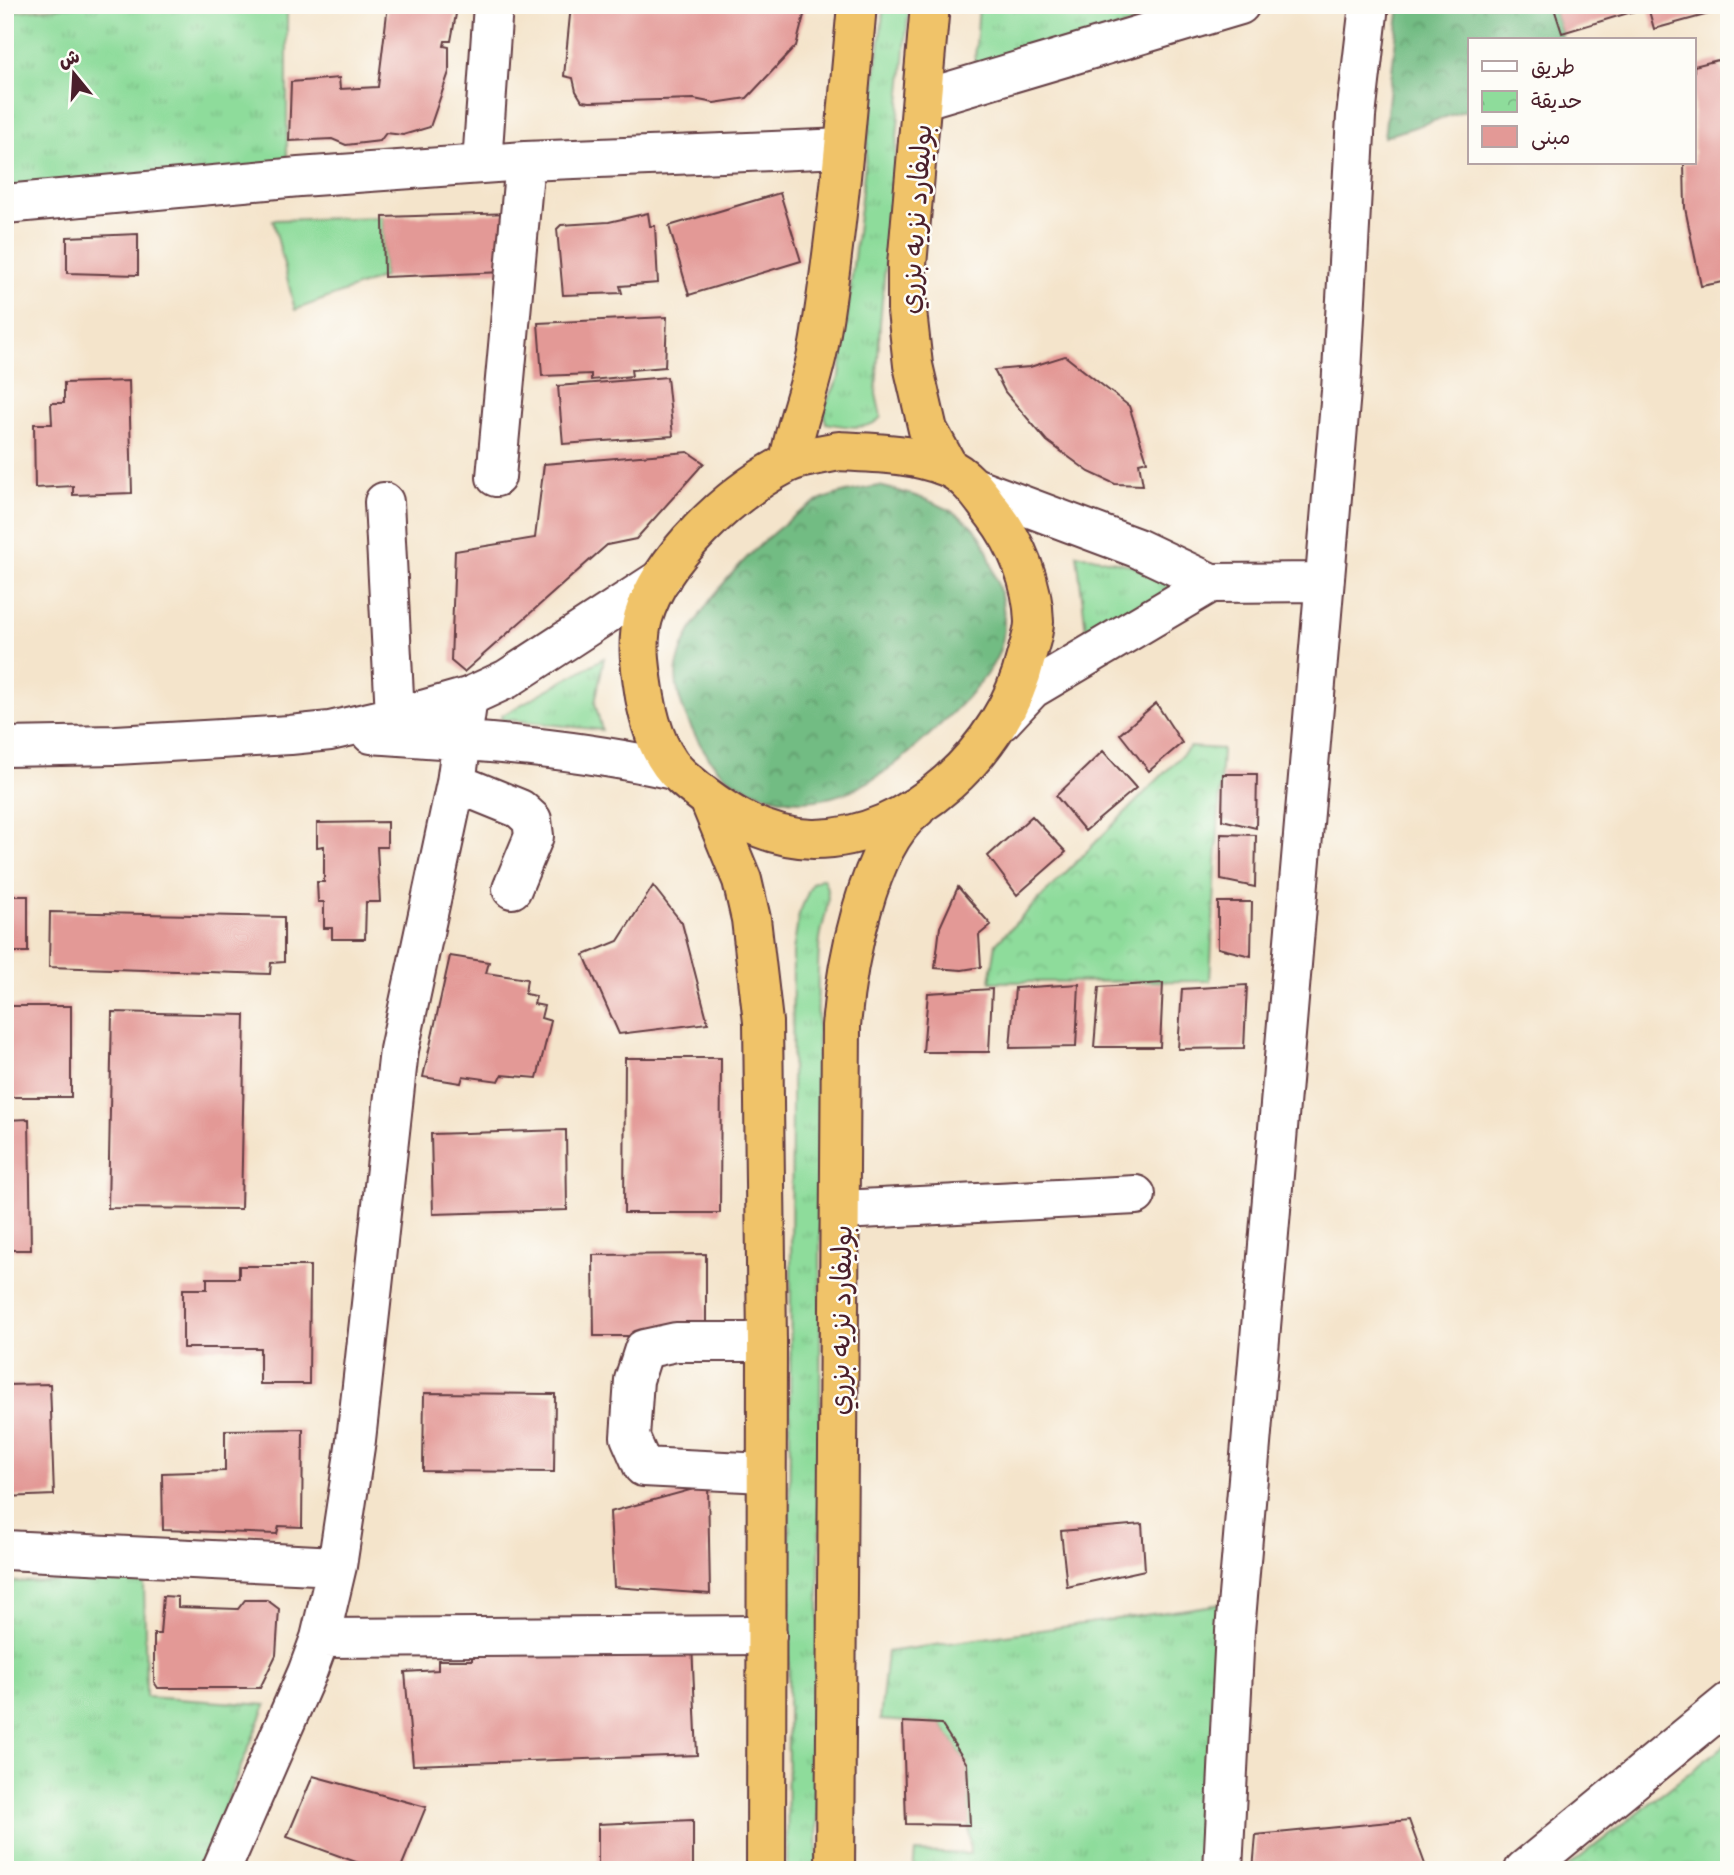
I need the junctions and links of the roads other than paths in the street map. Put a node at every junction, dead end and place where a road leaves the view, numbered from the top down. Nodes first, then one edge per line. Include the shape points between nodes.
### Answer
1 (493, 5) edge
2 (857, 5) edge
3 (930, 5) edge
4 (1370, 5) edge
5 (1217, 9) edge
6 (924, 99) junction
7 (844, 148) junction
8 (525, 161) junction
9 (482, 164) junction
10 (5, 204) edge
11 (789, 463) junction
12 (496, 477) dead end
13 (961, 477) junction
14 (384, 502) dead end
15 (662, 578) junction
16 (1322, 582) junction
17 (1211, 583) junction
18 (468, 697) junction
19 (395, 715) junction
20 (1002, 721) junction
21 (330, 731) junction
22 (463, 739) junction
23 (5, 747) edge
24 (673, 770) junction
25 (456, 783) junction
26 (932, 797) junction
27 (710, 802) junction
28 (512, 889) dead end
29 (1136, 1195) dead end
30 (841, 1210) junction
31 (767, 1342) junction
32 (765, 1473) junction
33 (5, 1550) edge
34 (337, 1566) junction
35 (767, 1635) junction
36 (320, 1638) junction
37 (1729, 1702) edge
38 (221, 1870) edge
39 (766, 1870) edge
40 (835, 1870) edge
41 (1223, 1870) edge
42 (1524, 1870) edge

1 - 9 street
2 - 7 highway
3 - 6 highway, بوليفارد نزيه بزري
4 - 16 street via 1356,116 1341,391
5 - 6 street
6 - 13 highway, بوليفارد نزيه بزري via 908,252 907,311 928,430
7 - 8 street
7 - 11 highway via 820,342 794,428
8 - 9 street
8 - 12 street
9 - 10 street
11 - 13 highway via 839,451 894,454
11 - 15 highway via 742,491 695,535
13 - 17 street
13 - 20 highway, بوليفارد نزيه بزري via 1004,526 1027,580 1034,623 1023,672
14 - 19 street
15 - 18 street via 549,653
15 - 24 highway via 643,619 639,660 657,743
16 - 17 street
16 - 41 street via 1235,1631
17 - 20 street via 1032,689
18 - 19 street
18 - 22 street
19 - 21 street
20 - 26 highway, بوليفارد نزيه بزري via 974,758
21 - 22 street
21 - 23 street via 116,746
22 - 24 street via 556,748
22 - 25 street
24 - 27 highway
25 - 28 street via 520,809 532,820 534,836
25 - 34 street via 399,1050 356,1440
26 - 27 highway via 858,831 814,839 776,834 741,821
26 - 30 highway, بوليفارد نزيه بزري via 901,820 853,937 841,1026
27 - 31 highway via 742,880 758,969 763,1022
29 - 30 street
30 - 40 highway, بوليفارد نزيه بزري
31 - 32 highway
31 - 32 street via 676,1342 644,1349 634,1380 630,1437 643,1467
32 - 35 highway
33 - 34 street
34 - 36 street
35 - 36 street
35 - 39 highway
36 - 38 street
37 - 42 street

